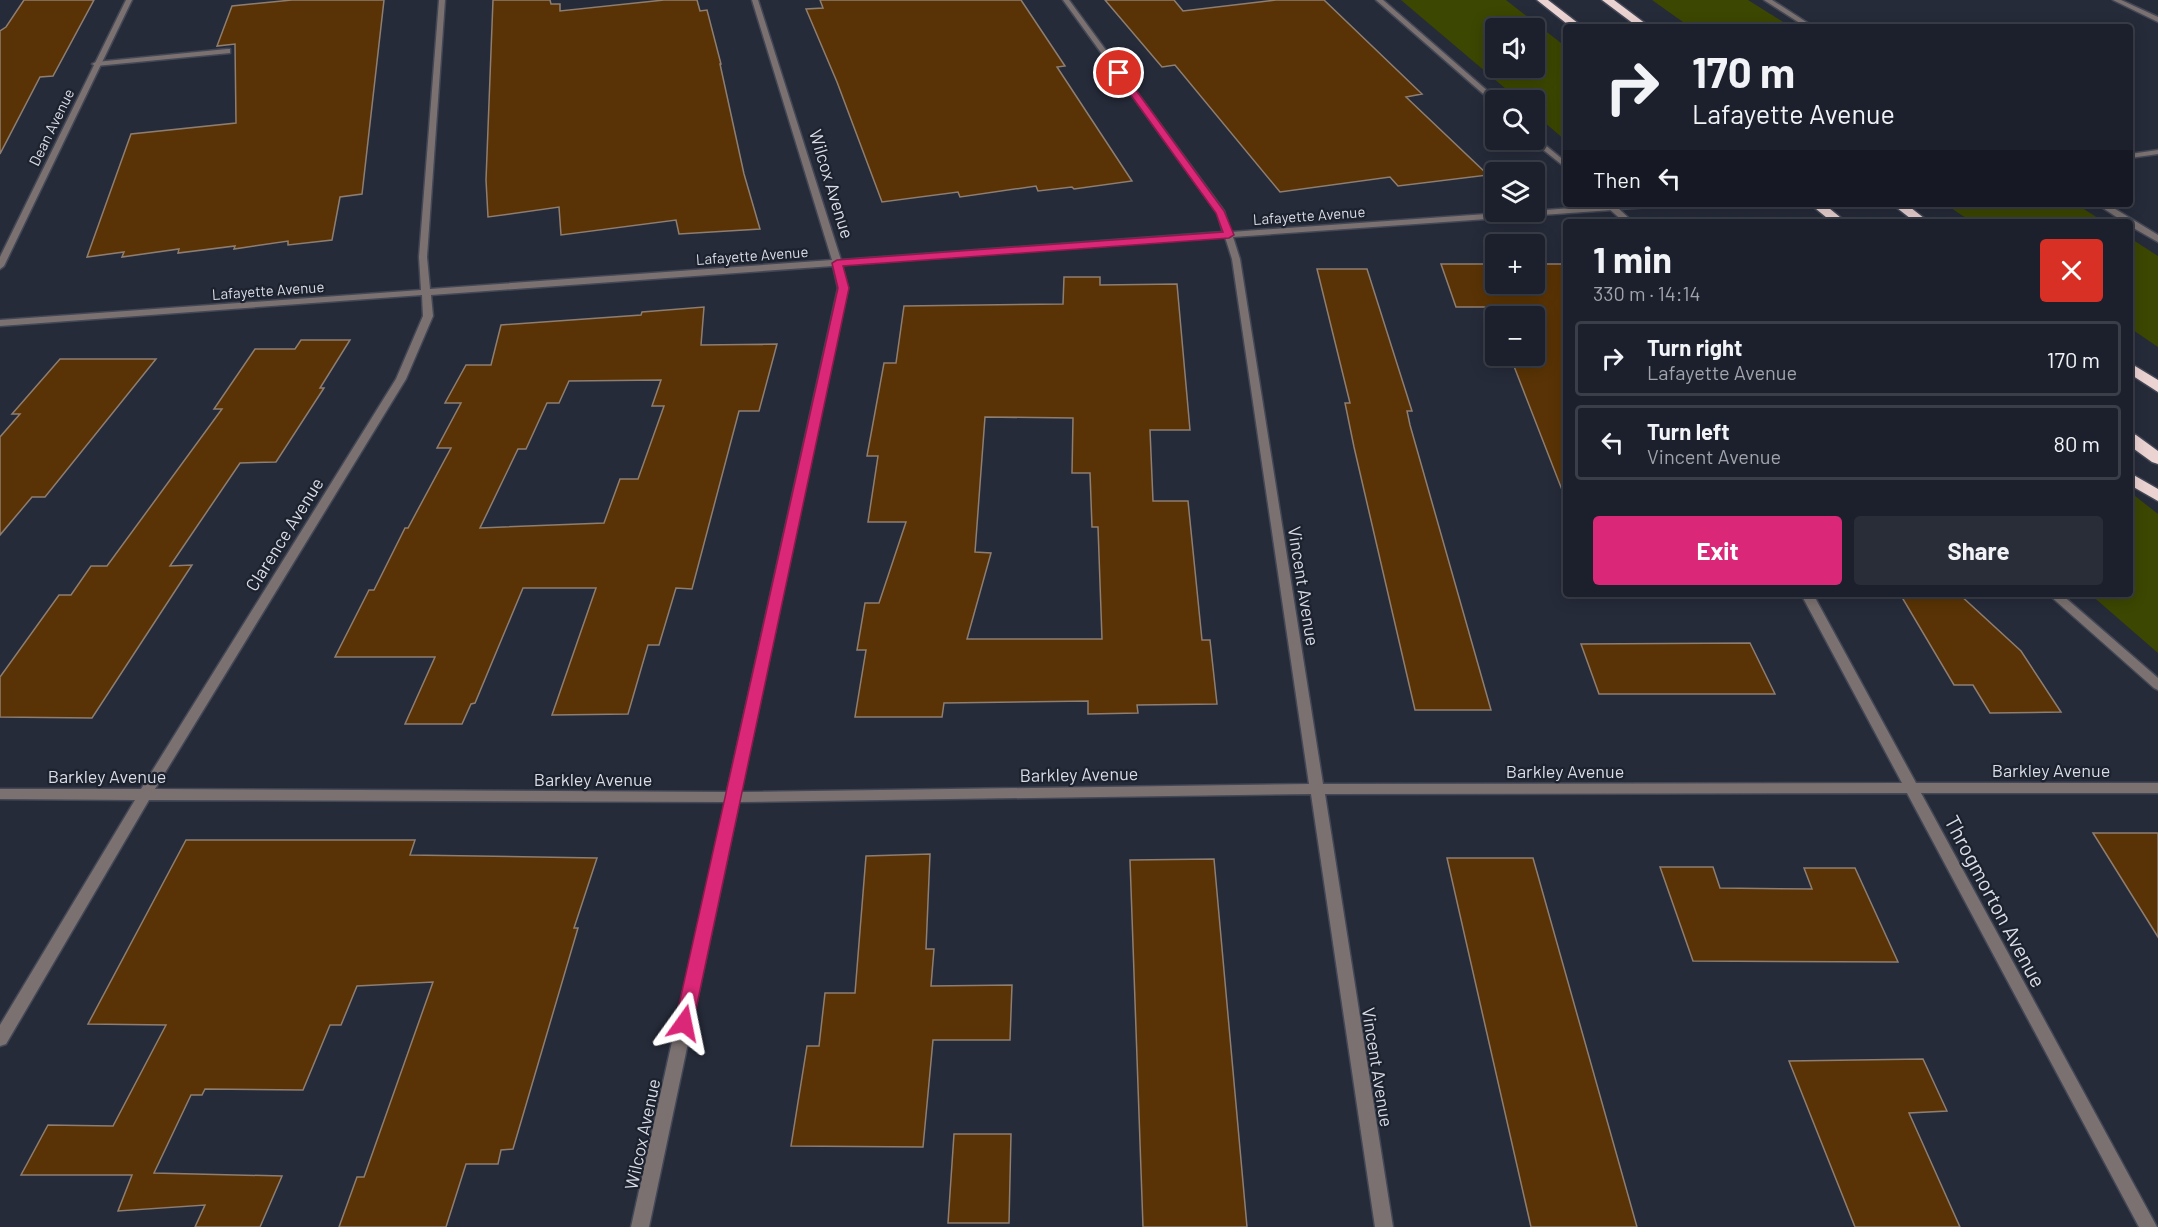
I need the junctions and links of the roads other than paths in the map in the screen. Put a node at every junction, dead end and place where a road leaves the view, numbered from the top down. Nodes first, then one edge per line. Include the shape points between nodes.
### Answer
1 (129, 0) edge
2 (442, 0) edge
3 (755, 0) edge
4 (1066, 0) edge
5 (1379, 0) edge
6 (1542, 0) edge
7 (1607, 0) edge
8 (1767, 0) edge
9 (2116, 0) edge
10 (2158, 20) edge
11 (1574, 24) edge
12 (1641, 24) edge
13 (1806, 24) edge
14 (227, 51) dead end
15 (96, 64) junction
16 (1485, 93) edge
17 (1545, 148) edge
18 (2158, 152) edge
19 (2133, 156) edge
20 (1563, 163) edge
21 (1597, 207) edge
22 (1611, 207) edge
23 (1820, 207) edge
24 (1902, 207) edge
25 (2106, 207) edge
26 (1625, 219) edge
27 (1836, 219) edge
28 (1919, 219) edge
29 (2125, 219) edge
30 (2133, 224) edge
31 (1229, 235) junction
32 (2158, 239) edge
33 (837, 263) junction
34 (0, 266) edge
35 (425, 292) junction
36 (0, 323) edge
37 (2133, 369) edge
38 (2158, 387) edge
39 (2133, 440) edge
40 (2158, 459) edge
41 (2133, 480) edge
42 (2158, 496) edge
43 (1809, 597) edge
44 (2057, 597) edge
45 (2158, 685) edge
46 (2158, 788) edge
47 (1317, 789) junction
48 (1912, 789) junction
49 (0, 794) edge
50 (145, 795) junction
51 (733, 797) junction
52 (0, 1039) edge
53 (640, 1227) edge
54 (1384, 1227) edge
55 (2148, 1227) edge

1 - 15 street, Dean Avenue
2 - 35 street, Clarence Avenue via 423,257
3 - 33 street, Wilcox Avenue
4 - 31 street, Vincent Avenue via 1221,213
5 - 16 street
6 - 11 highway
7 - 12 highway
8 - 13 street
9 - 10 street
14 - 15 street
15 - 34 street, Dean Avenue
17 - 20 street
18 - 19 street
21 - 31 street, Lafayette Avenue
22 - 26 street
23 - 27 highway
24 - 28 highway
25 - 29 street
30 - 32 street
31 - 33 street, Lafayette Avenue
31 - 47 street, Vincent Avenue via 1236,259
33 - 35 street, Lafayette Avenue
33 - 51 street, Wilcox Avenue via 843,288
35 - 36 street, Lafayette Avenue
35 - 50 street, Clarence Avenue via 428,316 401,379
37 - 38 highway
39 - 40 highway
41 - 42 highway
43 - 48 street, Throgmorton Avenue
44 - 45 street
46 - 48 street, Barkley Avenue
47 - 48 street, Barkley Avenue
47 - 51 street, Barkley Avenue
47 - 54 street, Vincent Avenue
48 - 55 street, Throgmorton Avenue
49 - 50 street, Barkley Avenue
50 - 51 street, Barkley Avenue
50 - 52 street, Clarence Avenue
51 - 53 street, Wilcox Avenue

